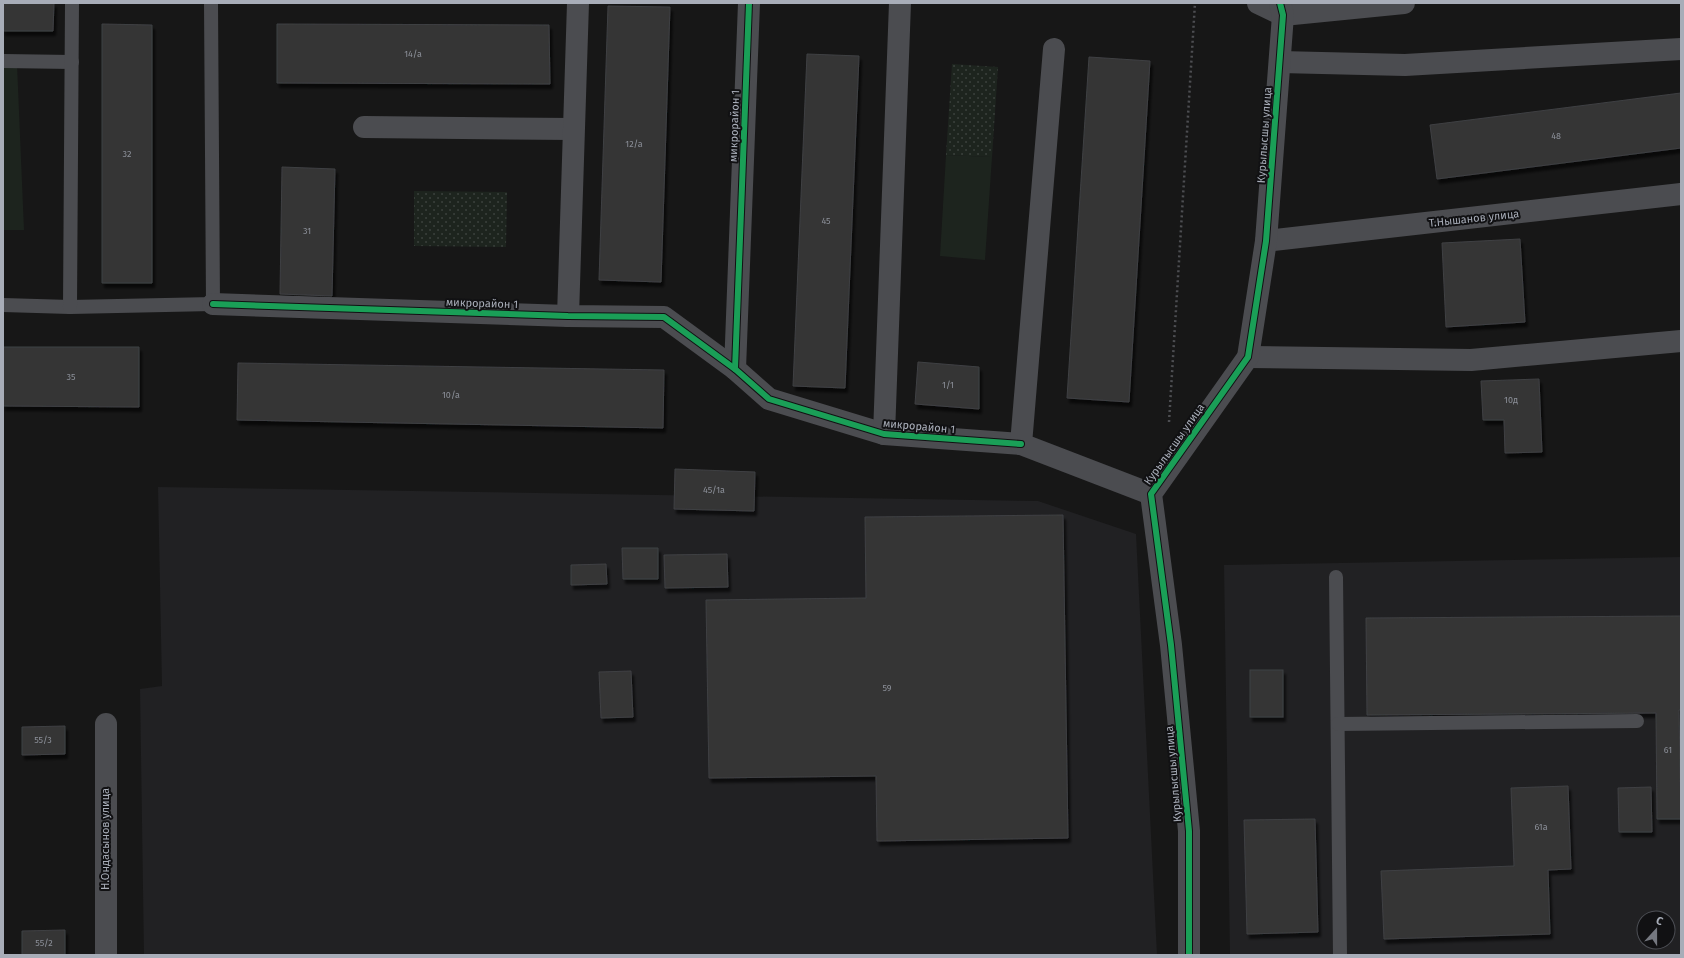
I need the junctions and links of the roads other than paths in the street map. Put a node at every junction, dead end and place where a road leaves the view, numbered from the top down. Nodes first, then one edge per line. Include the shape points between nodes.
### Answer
1 (72, 3) edge
2 (211, 3) edge
3 (578, 3) edge
4 (749, 3) edge
5 (900, 3) edge
6 (1258, 3) edge
7 (1404, 3) edge
8 (1282, 9) edge
9 (1681, 48) edge
10 (1054, 49) dead end
11 (3, 61) edge
12 (72, 62) junction
13 (1280, 62) junction
14 (364, 127) dead end
15 (573, 129) junction
16 (1681, 194) edge
17 (1266, 241) junction
18 (213, 304) junction
19 (3, 305) edge
20 (70, 307) junction
21 (568, 316) junction
22 (1681, 341) edge
23 (1248, 357) junction
24 (735, 369) junction
25 (884, 434) junction
26 (1021, 444) junction
27 (1150, 494) junction
28 (1336, 577) dead end
29 (1637, 721) dead end
30 (106, 724) dead end
31 (1338, 724) junction
32 (106, 955) edge
33 (1189, 955) edge
34 (1340, 955) edge

1 - 12 lane
2 - 18 lane
3 - 15 street
4 - 24 street, микрорайон 1
5 - 25 street
6 - 8 street
7 - 8 street
8 - 13 street, Курылысшы улица
9 - 13 street via 1405,65
10 - 26 street
11 - 12 lane
12 - 20 lane
13 - 17 street, Курылысшы улица
14 - 15 street
15 - 21 street
16 - 17 street, Т.Нышанов улица
17 - 23 street, Курылысшы улица
18 - 20 lane
18 - 21 street, микрорайон 1
19 - 20 lane
21 - 24 street, микрорайон 1 via 664,317
22 - 23 street via 1471,360
23 - 27 street, Курылысшы улица
24 - 25 street, микрорайон 1 via 769,399
25 - 26 street, микрорайон 1
26 - 27 street, микрорайон 1
27 - 33 street, Курылысшы улица via 1171,645 1189,831
28 - 31 lane
29 - 31 lane
30 - 32 street, Н.Ондасынов улица
31 - 34 lane

